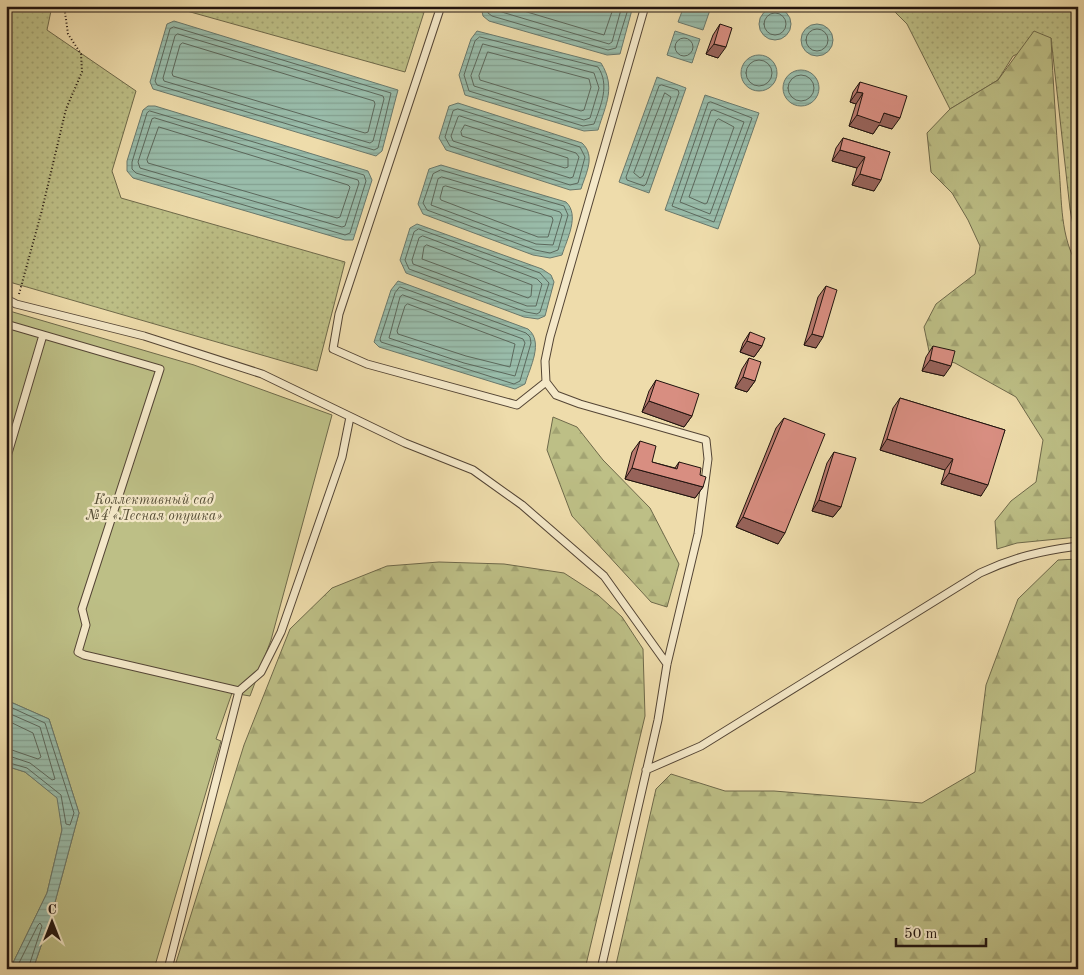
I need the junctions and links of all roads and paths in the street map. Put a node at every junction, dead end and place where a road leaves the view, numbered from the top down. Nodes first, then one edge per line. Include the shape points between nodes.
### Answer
1 (67, 6) edge
2 (441, 6) edge
3 (645, 6) edge
4 (6, 299) edge
5 (16, 304) junction
6 (6, 324) edge
7 (43, 335) junction
8 (546, 382) junction
9 (350, 417) junction
10 (6, 460) edge
11 (1078, 546) edge
12 (667, 664) junction
13 (239, 691) junction
14 (646, 770) junction
15 (168, 969) edge
16 (602, 969) edge

1 - 5 path via 68,34 80,54 82,72 66,109
2 - 8 lane via 339,314 333,349 367,364 517,405
3 - 8 lane via 550,337 545,361
4 - 5 lane
5 - 9 lane via 144,336 262,374
6 - 7 lane
7 - 10 lane
7 - 13 lane via 160,369 82,609 86,625 78,652
8 - 12 lane via 556,395 580,404 706,440 708,458 698,534
9 - 12 lane via 473,470 522,506 604,576
9 - 13 lane via 342,456 281,632 261,672
11 - 14 lane via 1038,551 1009,559 980,573 702,746
12 - 14 lane
13 - 15 lane
14 - 16 lane

